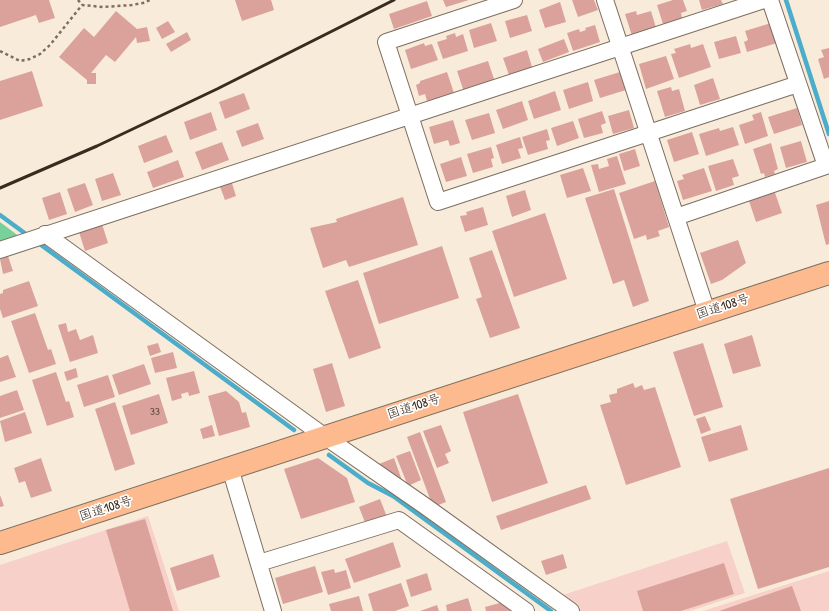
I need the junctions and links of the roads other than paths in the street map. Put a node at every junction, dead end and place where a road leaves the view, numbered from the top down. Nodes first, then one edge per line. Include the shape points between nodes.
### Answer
1 (514, 0) edge
2 (605, 0) edge
3 (764, 0) edge
4 (770, 0) edge
5 (620, 47) junction
6 (798, 84) junction
7 (410, 115) junction
8 (649, 133) junction
9 (676, 217) junction
10 (41, 236) junction
11 (7, 247) edge
12 (829, 273) edge
13 (707, 312) junction
14 (324, 436) junction
15 (230, 468) junction
16 (0, 543) edge
17 (259, 563) junction
18 (274, 611) edge
19 (526, 611) edge
20 (571, 611) edge

1 - 7 street via 386,42
2 - 5 street
3 - 5 street
4 - 6 street
5 - 7 street
5 - 8 street
6 - 8 street
6 - 9 street via 826,166
7 - 8 street via 438,202
7 - 10 street
8 - 9 street
9 - 13 street
10 - 11 street
10 - 14 street
12 - 13 highway, 国道108号
13 - 14 highway, 国道108号
14 - 15 highway, 国道108号
14 - 20 street
15 - 16 highway, 国道108号
15 - 17 street
17 - 18 street
17 - 19 street via 399,520

